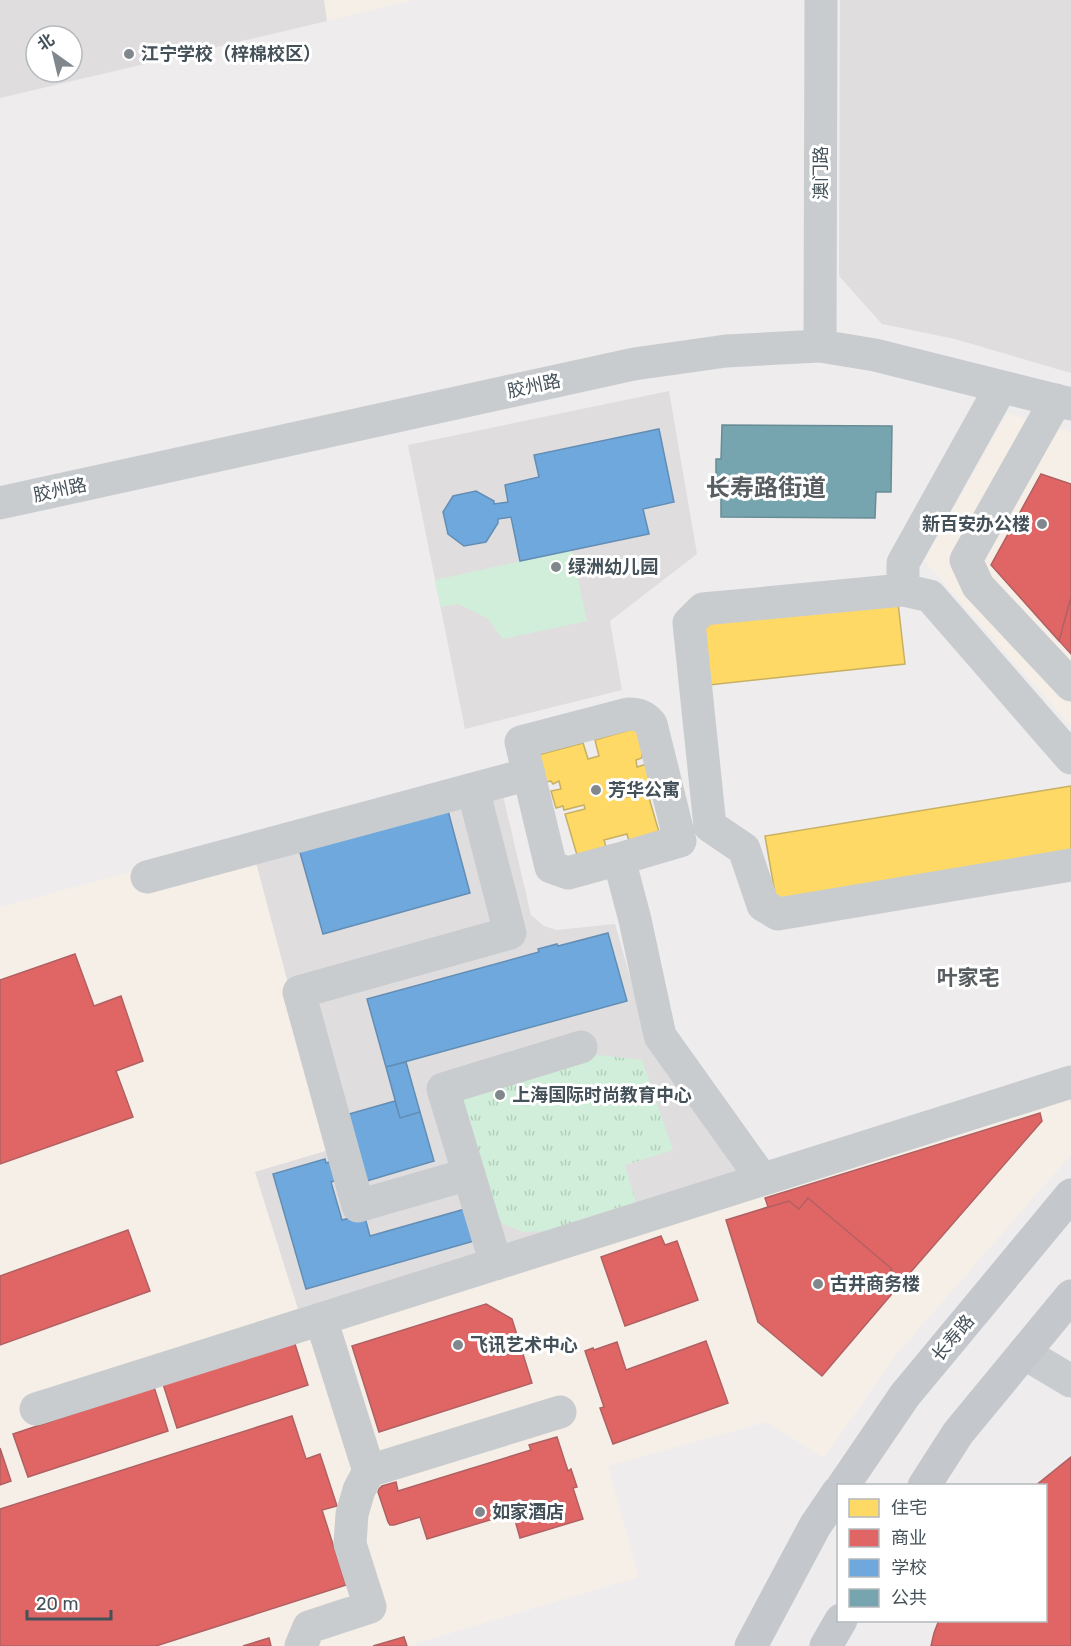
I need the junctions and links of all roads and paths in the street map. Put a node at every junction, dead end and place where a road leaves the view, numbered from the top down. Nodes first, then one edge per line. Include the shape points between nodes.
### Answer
1 (821, 0) edge
2 (820, 346) junction
3 (1000, 387) junction
4 (1064, 402) edge
5 (0, 503) edge
6 (903, 590) junction
7 (1071, 684) edge
8 (1071, 758) edge
9 (529, 774) junction
10 (473, 789) junction
11 (620, 859) junction
12 (1071, 864) edge
13 (147, 877) dead end
14 (581, 1047) dead end
15 (1071, 1082) edge
16 (469, 1174) junction
17 (762, 1179) junction
18 (1071, 1195) edge
19 (496, 1264) junction
20 (1071, 1296) edge
21 (312, 1322) junction
22 (1024, 1353) junction
23 (1071, 1381) edge
24 (36, 1409) dead end
25 (560, 1412) dead end
26 (369, 1471) junction
27 (844, 1484) edge
28 (925, 1484) edge
29 (837, 1493) edge
30 (840, 1622) edge
31 (301, 1646) edge
32 (751, 1646) edge
33 (826, 1646) edge

1 - 2 street, 澳门路
2 - 3 street, 胶州路 via 875,355
2 - 5 street, 胶州路 via 726,351 634,364
3 - 4 street, 胶州路
3 - 6 street via 903,563
4 - 7 street via 966,560 978,586
6 - 8 street via 930,596
6 - 12 street via 703,609 689,623 710,826 744,849 763,905 777,914
9 - 10 street
9 - 11 street via 551,867 568,873
9 - 11 street via 521,742 628,714 646,718 651,724 680,841
10 - 13 street
10 - 16 street via 510,933 298,992 358,1206
11 - 17 street via 660,1036
14 - 16 street via 443,1089
15 - 17 street
16 - 19 street
17 - 19 street
18 - 27 main road, 长寿路 via 905,1395
19 - 21 street
20 - 22 main road
21 - 24 street
21 - 26 street
22 - 23 street
22 - 28 main road via 958,1433
25 - 26 street
26 - 31 street via 352,1514 350,1544 370,1607 309,1628
29 - 32 main road via 815,1526
30 - 33 main road

